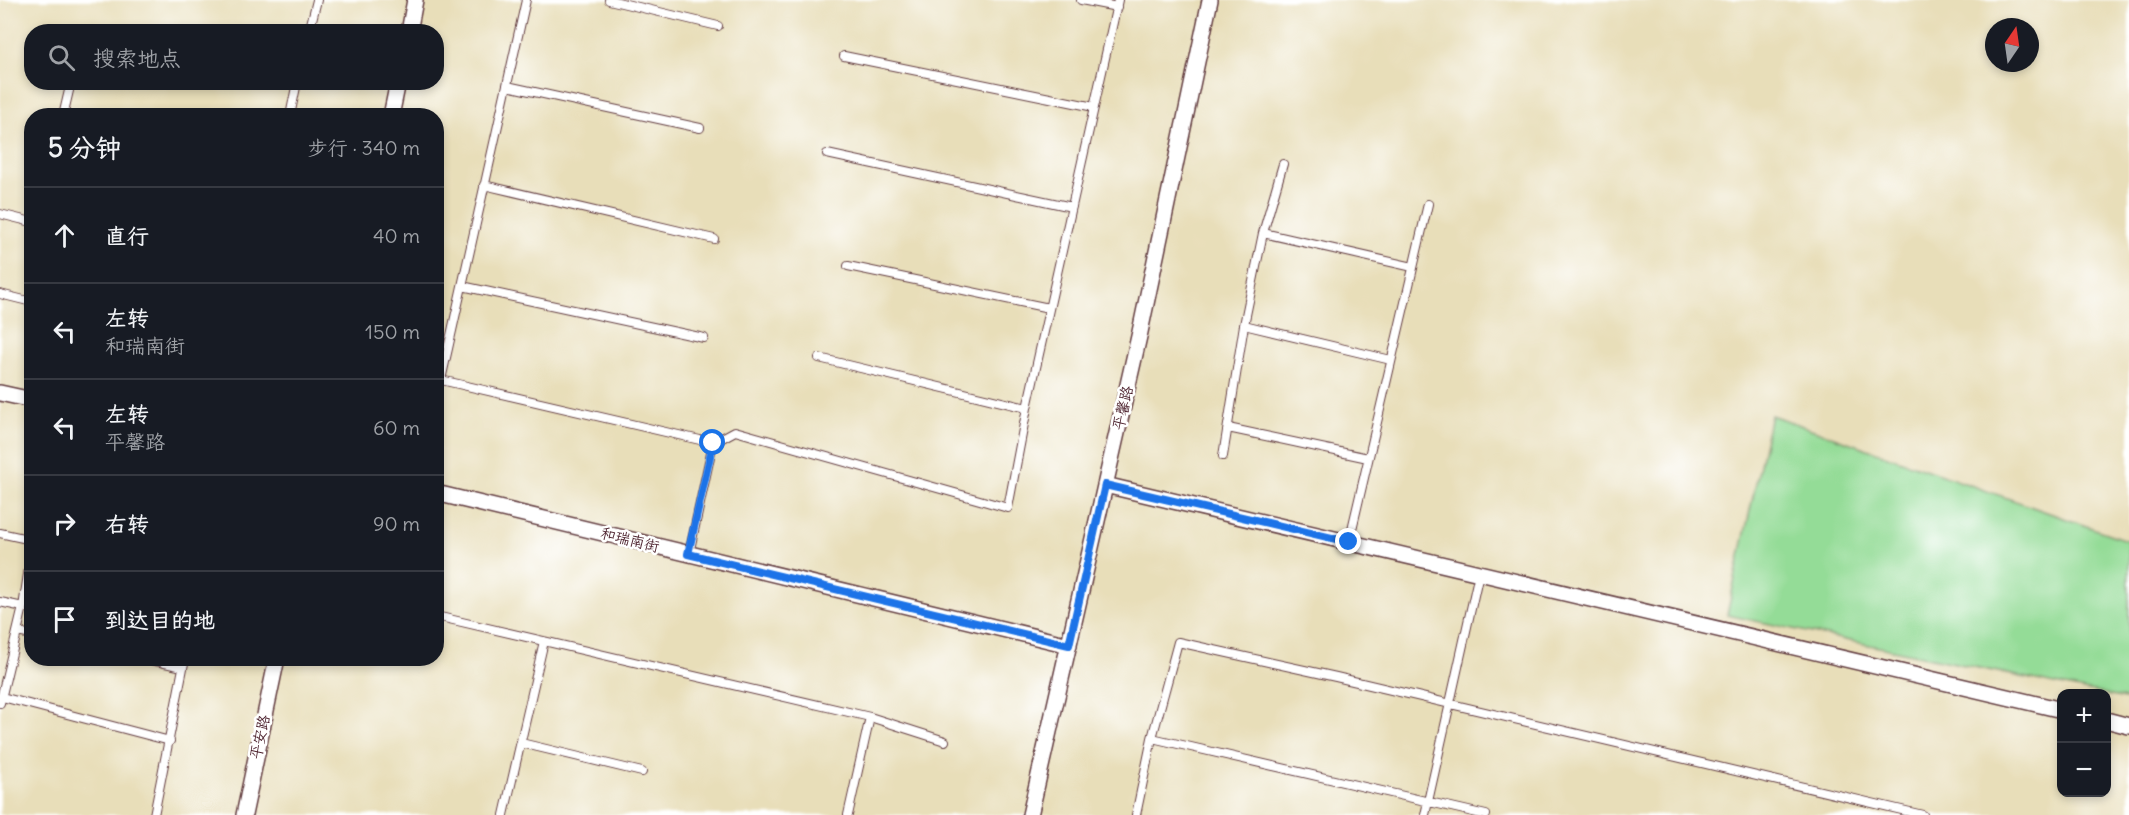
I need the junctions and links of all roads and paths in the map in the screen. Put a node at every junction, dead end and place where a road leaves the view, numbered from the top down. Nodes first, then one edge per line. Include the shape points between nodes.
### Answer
1 (317, 0) edge
2 (416, 0) edge
3 (526, 0) edge
4 (609, 0) edge
5 (1081, 0) edge
6 (1210, 0) edge
7 (1117, 4) edge
8 (311, 24) edge
9 (411, 24) edge
10 (718, 26) dead end
11 (844, 56) dead end
12 (507, 86) junction
13 (69, 90) edge
14 (296, 90) edge
15 (396, 90) edge
16 (1094, 107) junction
17 (65, 108) edge
18 (292, 108) edge
19 (393, 108) edge
20 (700, 128) dead end
21 (827, 154) dead end
22 (1283, 164) dead end
23 (484, 185) junction
24 (1428, 204) dead end
25 (1072, 207) junction
26 (0, 214) edge
27 (24, 220) edge
28 (1263, 233) junction
29 (714, 239) dead end
30 (848, 266) dead end
31 (1413, 267) junction
32 (462, 286) junction
33 (0, 294) edge
34 (24, 300) edge
35 (1049, 308) junction
36 (1244, 325) junction
37 (704, 338) dead end
38 (819, 358) dead end
39 (1391, 360) junction
40 (444, 367) edge
41 (444, 381) edge
42 (0, 393) edge
43 (24, 398) edge
44 (1027, 408) junction
45 (1228, 428) junction
46 (713, 443) junction
47 (1223, 456) dead end
48 (1368, 458) junction
49 (1105, 485) junction
50 (444, 495) edge
51 (0, 533) edge
52 (24, 538) edge
53 (1349, 542) junction
54 (688, 554) junction
55 (1479, 573) junction
56 (24, 595) edge
57 (0, 602) edge
58 (22, 607) junction
59 (444, 618) edge
60 (17, 632) junction
61 (24, 633) edge
62 (544, 641) junction
63 (1069, 645) junction
64 (183, 666) edge
65 (275, 666) edge
66 (1, 700) edge
67 (1450, 704) junction
68 (2057, 709) edge
69 (870, 717) junction
70 (2111, 721) edge
71 (2129, 726) edge
72 (1152, 738) junction
73 (170, 741) junction
74 (945, 741) dead end
75 (521, 743) junction
76 (642, 772) dead end
77 (1428, 801) junction
78 (154, 815) edge
79 (244, 815) edge
80 (504, 815) edge
81 (848, 815) edge
82 (1030, 815) edge
83 (1136, 815) edge
84 (1425, 815) edge
85 (1486, 815) edge
86 (1923, 815) edge

1 - 8 lane
2 - 9 street
3 - 12 lane
4 - 10 lane
5 - 7 lane
6 - 49 street, 平馨路
7 - 16 lane
11 - 16 lane
12 - 20 lane
12 - 23 lane
13 - 17 lane
14 - 18 lane
15 - 19 street
16 - 25 lane
21 - 25 lane
22 - 28 lane
23 - 29 lane
23 - 32 lane
24 - 31 lane
25 - 35 lane
26 - 27 lane
28 - 31 lane
28 - 36 lane
30 - 35 lane
31 - 39 lane
32 - 37 lane
32 - 40 lane
33 - 34 lane
35 - 44 lane
36 - 39 lane
36 - 45 lane
38 - 44 lane
39 - 48 lane
41 - 46 lane
42 - 43 street
44 - 46 lane via 1008,508 735,431
45 - 47 lane
45 - 48 lane
46 - 54 lane
48 - 53 lane
49 - 53 street
49 - 63 street, 平馨路
50 - 54 street, 和瑞南街
51 - 52 lane
53 - 55 street
54 - 63 street, 和瑞南街
55 - 67 lane
55 - 68 street
56 - 58 lane
57 - 58 lane
58 - 60 lane
59 - 62 lane
60 - 61 lane
60 - 66 lane
62 - 69 lane
62 - 75 lane
63 - 82 street, 平馨路
64 - 73 lane
65 - 79 street, 平安路
66 - 73 lane
67 - 72 lane via 1178,642
67 - 77 lane
67 - 86 lane
69 - 74 lane
69 - 81 lane
70 - 71 street
72 - 77 lane
72 - 83 lane
73 - 78 lane
75 - 76 lane
75 - 80 lane
77 - 84 lane
77 - 85 lane

